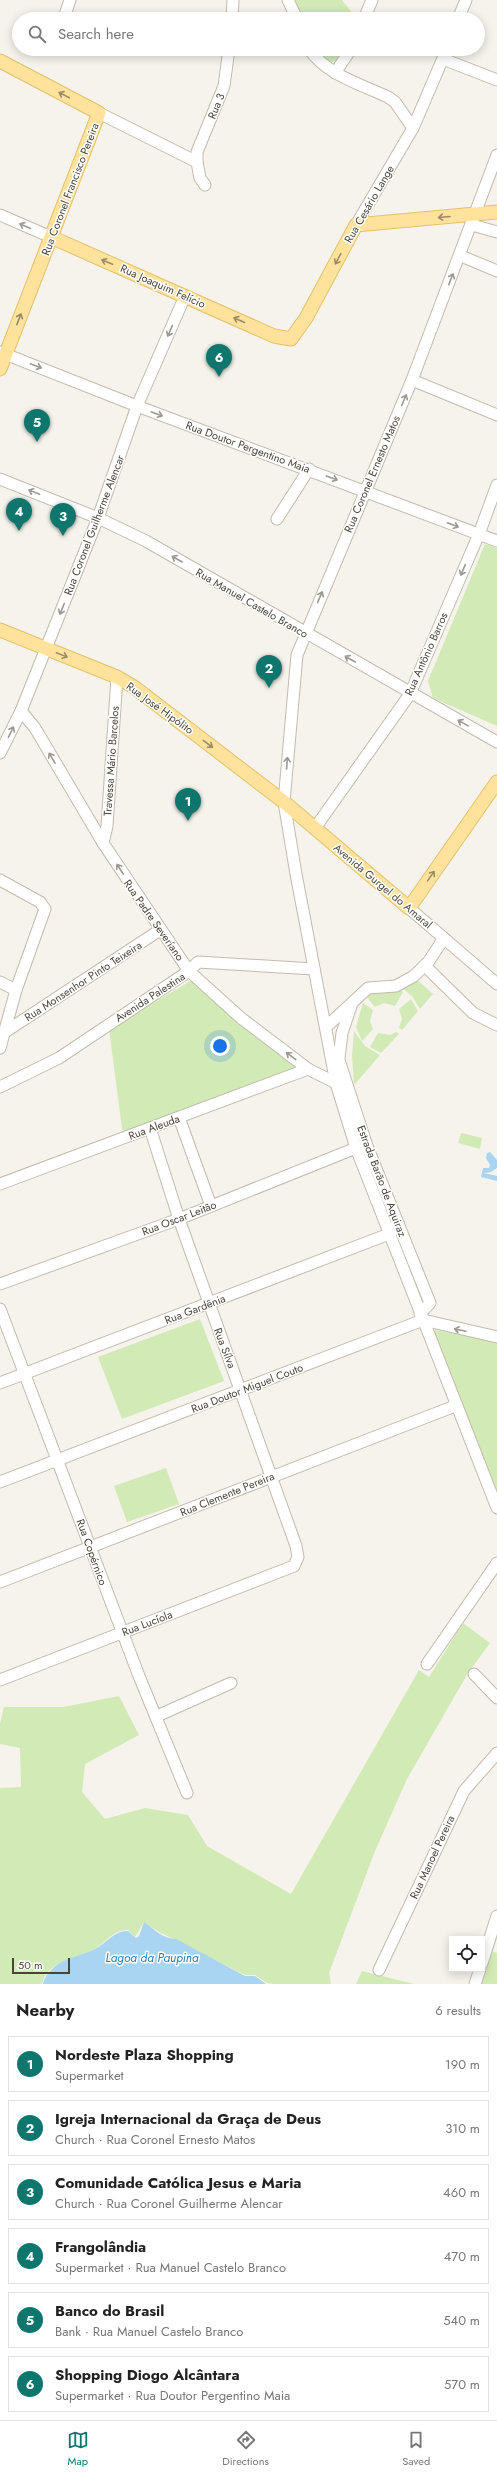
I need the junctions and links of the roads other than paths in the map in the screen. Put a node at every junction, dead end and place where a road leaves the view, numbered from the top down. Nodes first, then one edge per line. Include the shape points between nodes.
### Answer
1 (70, 0) edge
2 (233, 0) edge
3 (288, 0) edge
4 (372, 0) edge
5 (466, 0) edge
6 (66, 12) edge
7 (232, 12) edge
8 (294, 12) edge
9 (367, 12) edge
10 (461, 12) edge
11 (228, 56) edge
12 (315, 56) edge
13 (346, 56) edge
14 (444, 56) edge
15 (449, 56) edge
16 (0, 61) edge
17 (335, 73) junction
18 (497, 80) edge
19 (99, 113) junction
20 (413, 128) junction
21 (497, 155) edge
22 (197, 162) junction
23 (205, 185) dead end
24 (497, 212) edge
25 (0, 215) edge
26 (473, 219) junction
27 (356, 225) junction
28 (497, 232) edge
29 (51, 237) junction
30 (461, 256) junction
31 (497, 271) edge
32 (185, 296) junction
33 (274, 336) joint
34 (3, 353) edge
35 (0, 369) edge
36 (412, 380) junction
37 (137, 406) junction
38 (497, 415) edge
39 (309, 470) junction
40 (0, 478) edge
41 (497, 485) edge
42 (366, 491) junction
43 (98, 518) junction
44 (277, 519) dead end
45 (479, 534) junction
46 (497, 541) edge
47 (0, 630) edge
48 (305, 633) junction
49 (46, 648) junction
50 (117, 677) junction
51 (410, 694) junction
52 (21, 711) junction
53 (497, 742) edge
54 (0, 753) edge
55 (497, 782) edge
56 (284, 802) junction
57 (315, 828) junction
58 (103, 843) junction
59 (0, 880) edge
60 (409, 908) junction
61 (160, 930) junction
62 (444, 938) junction
63 (425, 966) junction
64 (314, 969) junction
65 (190, 971) junction
66 (483, 971) junction
67 (497, 974) edge
68 (0, 982) edge
69 (497, 984) edge
70 (16, 990) junction
71 (351, 1005) junction
72 (497, 1026) edge
73 (326, 1027) junction
74 (5, 1032) junction
75 (330, 1046) junction
76 (0, 1048) edge
77 (339, 1058) junction
78 (308, 1069) junction
79 (336, 1083) junction
80 (0, 1087) edge
81 (346, 1100) junction
82 (181, 1123) dead end
83 (150, 1128) junction
84 (367, 1146) junction
85 (356, 1148) junction
86 (0, 1184) edge
87 (384, 1187) junction
88 (376, 1200) junction
89 (211, 1206) junction
90 (178, 1219) junction
91 (398, 1223) junction
92 (389, 1234) junction
93 (0, 1284) edge
94 (209, 1304) junction
95 (0, 1309) edge
96 (421, 1317) junction
97 (497, 1337) edge
98 (25, 1374) junction
99 (0, 1383) edge
100 (241, 1390) junction
101 (455, 1406) junction
102 (57, 1459) junction
103 (270, 1476) junction
104 (0, 1482) edge
105 (496, 1505) edge
106 (90, 1547) junction
107 (497, 1563) edge
108 (294, 1566) joint
109 (0, 1582) edge
110 (122, 1632) junction
111 (427, 1664) dead end
112 (474, 1674) dead end
113 (0, 1680) edge
114 (232, 1683) dead end
115 (497, 1698) edge
116 (157, 1716) junction
117 (497, 1753) edge
118 (187, 1793) dead end
119 (497, 1916) edge
120 (492, 1950) edge
121 (485, 1959) edge
122 (379, 1970) dead end
123 (479, 1972) edge
124 (475, 1984) edge

1 - 6 street
2 - 7 street
3 - 8 street
4 - 9 street
5 - 10 street
11 - 22 street, Rua 3 via 224,86 197,152
12 - 17 street
13 - 17 street
14 - 20 street, Rua Cesário Lange
15 - 18 street
19 -> 16 main road, Rua Coronel Francisco Pereira
17 - 20 street via 388,97 395,102
19 - 22 street
19 - 29 main road, Rua Coronel Francisco Pereira
20 - 27 street, Rua Cesário Lange
21 - 26 street, Rua Coronel Ernesto Matos
22 - 23 street via 200,178
24 - 26 main road
29 -> 25 street
26 -> 27 main road
26 - 28 street
26 - 30 street, Rua Coronel Ernesto Matos
27 -> 33 main road, Rua Cesário Lange via 294,338 286,340
32 -> 29 main road, Rua Joaquim Felício
34 -> 29 main road, Rua Coronel Francisco Pereira
30 - 31 street
36 -> 30 street, Rua Coronel Ernesto Matos
33 -> 32 main road, Rua Joaquim Felício
32 -> 37 street, Rua Coronel Guilherme Alencar
34 - 35 main road, Rua Coronel Francisco Pereira
34 -> 37 street, Rua Doutor Pergentino Maia
36 - 38 street
42 -> 36 street, Rua Coronel Ernesto Matos
37 -> 39 street, Rua Doutor Pergentino Maia
37 - 43 street, Rua Coronel Guilherme Alencar
39 -> 42 street, Rua Doutor Pergentino Maia
39 - 44 street
43 -> 40 street, Rua Manuel Castelo Branco
41 - 45 street, Rua Antônio Barros
42 -> 45 street, Rua Doutor Pergentino Maia
48 -> 42 street, Rua Coronel Ernesto Matos
48 -> 43 street, Rua Manuel Castelo Branco via 146,542
43 -> 49 street, Rua Coronel Guilherme Alencar
45 - 46 street, Rua Doutor Pergentino Maia
45 -> 51 street, Rua Antônio Barros
47 - 49 main road, Rua José Hipólito
51 -> 48 street, Rua Manuel Castelo Branco
56 -> 48 street, Rua Coronel Ernesto Matos via 297,656
49 -> 50 main road, Rua José Hipólito
49 - 52 street, Rua Coronel Guilherme Alencar
50 -> 56 main road, Rua José Hipólito via 134,687
50 - 58 street, Travessa Mário Barcelos via 107,826
53 -> 51 street, Rua Manuel Castelo Branco
51 - 57 street, Rua Antônio Barros
54 -> 52 street, Rua Coronel Guilherme Alencar
58 -> 52 street, Rua Padre Severíano via 35,728
60 -> 55 main road
56 - 57 main road, Avenida Gurgel do Amaral
56 - 64 street, Estrada Barão de Aquiraz
57 - 60 main road, Avenida Gurgel do Amaral
61 -> 58 street, Rua Padre Severíano
59 - 70 street via 43,904 45,909
60 - 62 street, Avenida Gurgel do Amaral
61 - 65 street, Rua Padre Severíano
61 - 74 street, Rua Monsenhor Pinto Teixeira
62 - 63 street
62 - 66 street, Avenida Gurgel do Amaral
63 - 71 street via 403,984 368,988
63 - 72 street via 473,1013
64 - 65 street, Avenida Palestina via 198,962
64 - 73 street, Estrada Barão de Aquiraz
78 -> 65 street, Rua Padre Severíano via 241,1018
65 - 80 street, Avenida Palestina via 59,1058
66 - 67 street, Avenida Gurgel do Amaral
66 - 69 street, Avenida Gurgel do Amaral
68 - 70 street
70 - 74 street
71 - 73 street
71 - 77 street via 342,1033
73 - 75 street, Estrada Barão de Aquiraz
74 - 76 street
75 - 77 street, Estrada Barão de Aquiraz
75 - 79 street, Estrada Barão de Aquiraz
77 - 81 street, Estrada Barão de Aquiraz
78 - 79 street, Rua Padre Severíano
78 - 83 street, Rua Aleuda
79 - 81 street, Estrada Barão de Aquiraz
81 - 84 street, Estrada Barão de Aquiraz
81 - 85 street, Estrada Barão de Aquiraz
82 - 89 street
83 - 86 street, Rua Aleuda
83 - 90 street, Rua Sílva
84 - 85 street, Rua Oscar Leitão
84 - 87 street, Estrada Barão de Aquiraz
85 - 88 street, Estrada Barão de Aquiraz
85 - 89 street, Rua Oscar Leitão
87 - 88 street
87 - 91 street, Estrada Barão de Aquiraz
88 - 92 street, Estrada Barão de Aquiraz
89 - 90 street, Rua Oscar Leitão
90 - 93 street, Rua Oscar Leitão
90 - 94 street, Rua Sílva
91 - 92 street
91 - 96 street, Estrada Barão de Aquiraz via 430,1303
92 - 94 street, Rua Gardênia
92 - 96 street, Estrada Barão de Aquiraz
94 - 98 street, Rua Gardênia
94 - 100 street, Rua Sílva
95 - 98 street, Rua Copérnico
97 -> 96 street
96 - 100 street, Rua Doutor Miguel Couto
96 - 101 street, Estrada Barão de Aquiraz
98 - 99 street, Rua Gardênia
98 - 102 street, Rua Copérnico
100 - 102 street, Rua Doutor Miguel Couto
100 - 103 street, Rua Sílva
101 - 103 street, Rua Clemente Pereira
101 - 105 street, Estrada Barão de Aquiraz
102 - 104 street, Rua Doutor Miguel Couto
102 - 106 street, Rua Copérnico
103 - 106 street, Rua Clemente Pereira
103 - 108 street, Rua Sílva via 296,1546 298,1557
106 - 109 street, Rua Clemente Pereira
106 - 110 street, Rua Copérnico
107 - 111 street
108 - 110 street, Rua Lucíola
110 - 113 street, Rua Lucíola
110 - 116 street, Rua Copérnico
112 - 115 street
114 - 116 street
116 - 118 street, Rua Copérnico
117 - 122 street, Rua Manoel Pereira via 464,1791
119 - 120 street
120 - 121 street
123 - 124 street

